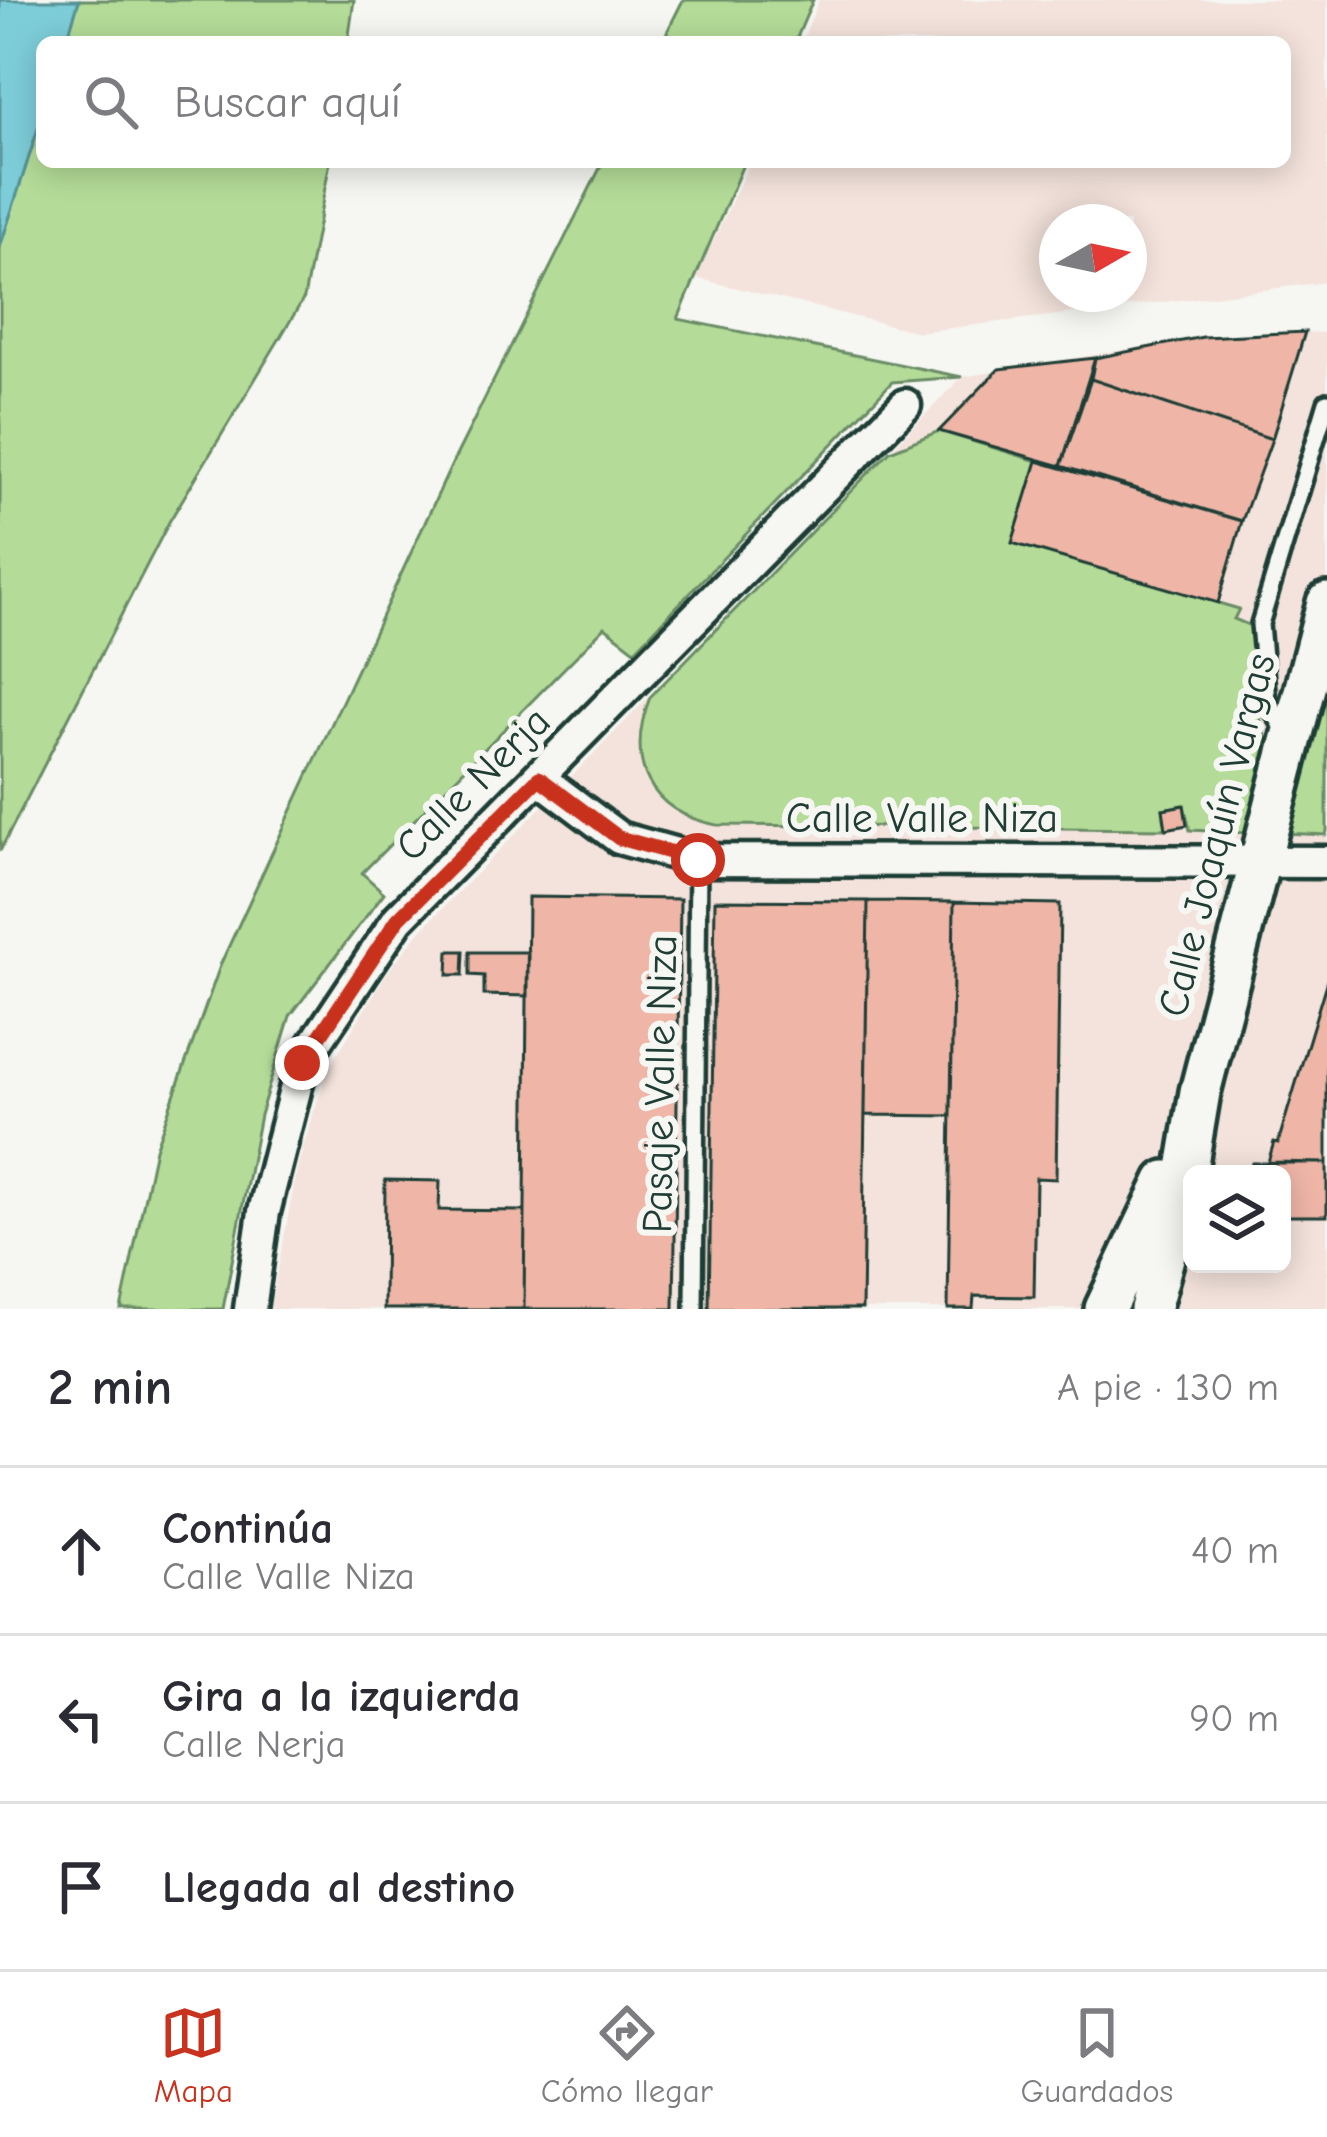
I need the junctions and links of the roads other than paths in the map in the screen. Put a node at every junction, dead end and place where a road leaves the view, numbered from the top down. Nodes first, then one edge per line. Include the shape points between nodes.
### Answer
1 (1327, 402) edge
2 (905, 405) dead end
3 (1327, 603) edge
4 (1290, 737) junction
5 (539, 778) junction
6 (698, 860) junction
7 (1259, 861) junction
8 (1327, 862) edge
9 (1200, 1092) junction
10 (250, 1309) edge
11 (694, 1309) edge
12 (1105, 1309) edge
13 (1150, 1309) edge

1 - 4 lane via 1261,624 1267,701
2 - 5 street, Calle Nerja
3 - 4 street, Calle Joaquín Vargas
4 - 7 street, Calle Joaquín Vargas
5 - 6 street, Calle Valle Niza via 619,838
5 - 10 street, Calle Nerja via 398,919 302,1063 264,1212
6 - 7 street, Calle Valle Niza
6 - 11 lane, Pasaje Valle Niza
7 - 8 street, Calle Valle Niza
7 - 9 street, Calle Joaquín Vargas
9 - 12 street, Calle Joaquín Vargas
9 - 13 street, Calle Joaquín Vargas

